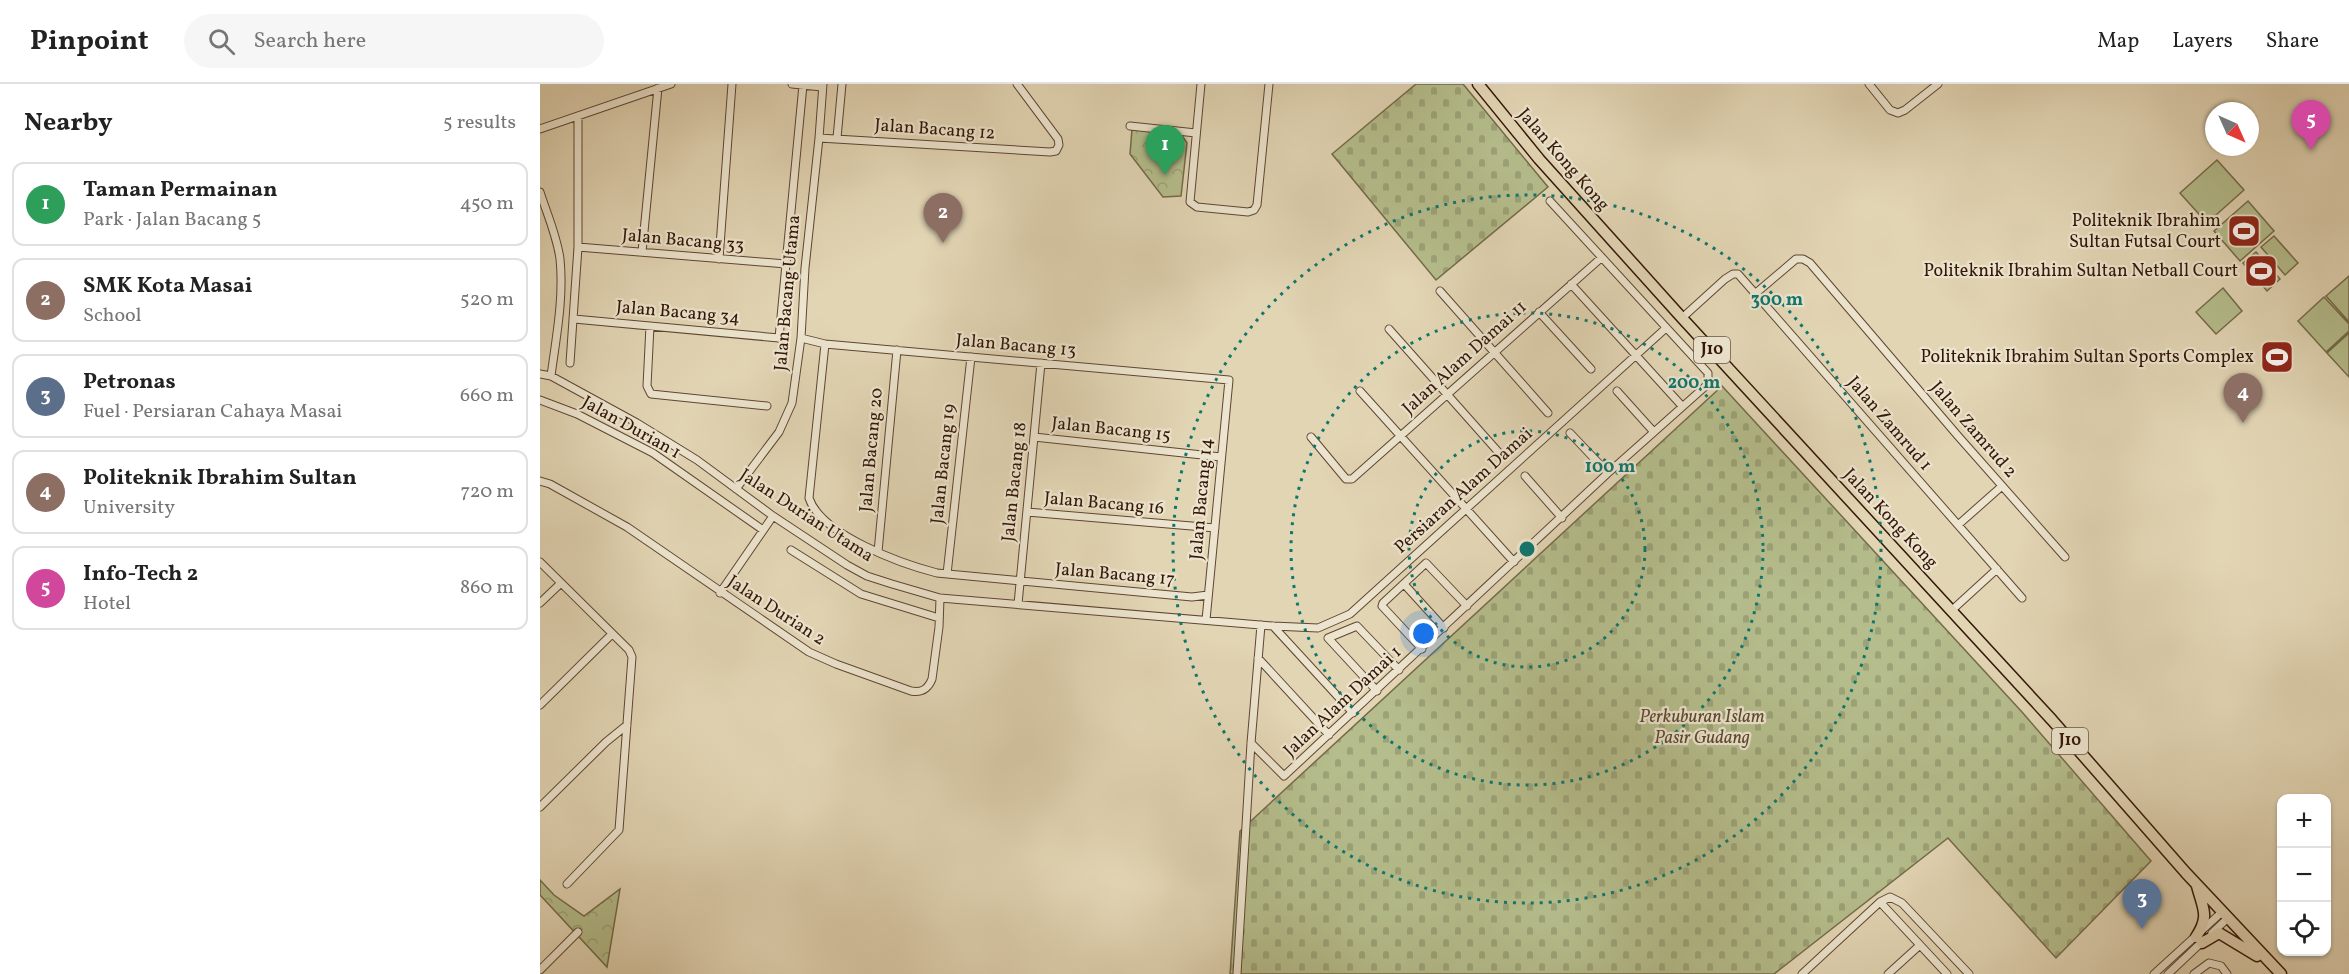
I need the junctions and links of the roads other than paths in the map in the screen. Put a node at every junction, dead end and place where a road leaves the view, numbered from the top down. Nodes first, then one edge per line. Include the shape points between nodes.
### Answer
1 (671, 84) edge
2 (732, 84) edge
3 (792, 84) edge
4 (842, 84) edge
5 (1017, 84) edge
6 (1201, 84) edge
7 (1269, 84) edge
8 (1478, 84) edge
9 (1869, 84) edge
10 (1938, 84) edge
11 (803, 85) edge
12 (822, 85) edge
13 (658, 88) junction
14 (578, 117) junction
15 (1130, 126) dead end
16 (540, 129) edge
17 (1196, 133) junction
18 (819, 138) junction
19 (837, 138) junction
20 (540, 192) edge
21 (1550, 201) dead end
22 (578, 247) junction
23 (642, 252) junction
24 (1601, 258) junction
25 (719, 259) junction
26 (786, 264) junction
27 (1571, 284) junction
28 (1440, 291) dead end
29 (1756, 293) junction
30 (1539, 312) junction
31 (1682, 318) junction
32 (574, 319) junction
33 (650, 326) junction
34 (1666, 328) junction
35 (1389, 329) dead end
36 (801, 338) junction
37 (825, 344) junction
38 (897, 350) junction
39 (1493, 352) junction
40 (1636, 356) junction
41 (971, 357) junction
42 (570, 363) dead end
43 (1041, 363) junction
44 (1591, 369) dead end
45 (540, 374) edge
46 (551, 376) junction
47 (1229, 380) joint
48 (1360, 391) dead end
49 (1617, 391) dead end
50 (1446, 394) junction
51 (540, 400) edge
52 (767, 406) dead end
53 (1682, 406) junction
54 (1548, 413) dead end
55 (1653, 431) junction
56 (1570, 433) dead end
57 (1400, 436) junction
58 (1034, 437) junction
59 (1311, 437) dead end
60 (1501, 455) dead end
61 (1221, 457) junction
62 (1608, 473) junction
63 (1525, 476) dead end
64 (540, 481) edge
65 (2002, 486) junction
66 (736, 489) junction
67 (1466, 509) junction
68 (1027, 512) junction
69 (773, 516) junction
70 (1562, 518) junction
71 (1958, 525) junction
72 (1215, 528) junction
73 (763, 530) junction
74 (791, 550) dead end
75 (878, 552) junction
76 (2065, 557) dead end
77 (540, 562) edge
78 (1514, 562) junction
79 (1997, 569) junction
80 (947, 574) junction
81 (1020, 581) junction
82 (561, 583) junction
83 (1404, 584) junction
84 (720, 593) junction
85 (1208, 596) junction
86 (940, 598) junction
87 (2022, 598) dead end
88 (540, 603) edge
89 (1018, 604) junction
90 (1467, 606) junction
91 (1952, 611) junction
92 (939, 618) junction
93 (1206, 620) junction
94 (1261, 625) junction
95 (1273, 626) junction
96 (1444, 627) junction
97 (612, 634) junction
98 (1422, 649) junction
99 (1258, 658) junction
100 (1399, 670) junction
101 (1377, 691) junction
102 (540, 705) edge
103 (1353, 713) junction
104 (627, 725) junction
105 (1329, 735) junction
106 (1251, 743) junction
107 (540, 807) edge
108 (2196, 883) junction
109 (567, 884) dead end
110 (1880, 902) junction
111 (2225, 915) junction
112 (578, 932) dead end
113 (2199, 940) junction
114 (1920, 945) junction
115 (2272, 965) junction
116 (540, 970) edge
117 (2173, 972) edge
118 (1237, 974) edge
119 (1802, 974) edge
120 (1888, 974) edge
121 (1947, 974) edge
122 (1968, 974) edge
123 (2154, 974) edge
124 (2194, 974) edge
125 (2228, 974) edge
126 (2281, 974) edge

1 - 13 street
2 - 25 street
3 - 11 street
4 - 19 street
5 - 19 street, Jalan Bacang 12 via 1059,141 1056,151
6 - 17 street
7 - 17 street via 1256,208 1248,212 1194,207 1190,202
8 - 31 main road, Jalan Kong Kong / J10 via 1539,159
9 - 10 street via 1890,110 1898,113
11 - 12 street
11 - 26 street
12 - 18 street, Jalan Bacang Utama
13 - 14 street
13 - 23 street
14 - 16 street
14 - 22 street
15 - 17 street
18 - 19 street, Jalan Bacang 12
18 - 36 street, Jalan Bacang Utama
20 - 46 street via 560,258 561,298
21 - 24 street
22 - 23 street, Jalan Bacang 33
22 - 32 street
23 - 25 street, Jalan Bacang 33
24 - 27 street, Jalan Alam Damai 11
24 - 34 street
25 - 26 street, Jalan Bacang 33
26 - 33 street, Jalan Bacang 34 via 779,338
27 - 30 street, Jalan Alam Damai 11
27 - 40 street
28 - 39 street
29 - 31 street, Jalan Zamrud 1 via 1738,274 1733,274
29 - 65 street, Jalan Zamrud 2 via 1796,259 1810,263
29 - 71 street, Jalan Zamrud 1
30 - 39 street, Jalan Alam Damai 11
30 - 44 street
31 - 91 main road, Jalan Kong Kong / J10
32 - 33 street, Jalan Bacang 34
32 - 42 street
33 - 52 street via 647,386 651,394
34 - 40 street, Persiaran Alam Damai
34 - 53 street, Jalan Alam Damai 1 via 1708,373 1708,384
35 - 50 street
36 - 37 street, Jalan Bacang 13
36 - 66 street, Jalan Bacang Utama via 792,403 786,418
37 - 38 street, Jalan Bacang 13
37 - 75 street, Jalan Bacang 17 via 809,498 824,520
38 - 41 street, Jalan Bacang 13
38 - 75 street, Jalan Bacang 20
39 - 50 street, Jalan Alam Damai 11
39 - 54 street
40 - 53 street
40 - 67 street, Persiaran Alam Damai
41 - 43 street, Jalan Bacang 13
41 - 80 street, Jalan Bacang 19
43 - 47 street, Jalan Bacang 13
43 - 58 street, Jalan Bacang 18
45 - 46 street, Jalan Durian Utama
46 - 66 street, Jalan Durian Utama via 637,423
47 - 61 street, Jalan Bacang 14
48 - 57 street
49 - 55 street
50 - 57 street, Jalan Alam Damai 11
50 - 60 street
51 - 73 street, Jalan Durian 1 via 653,453
53 - 55 street, Jalan Alam Damai 1
55 - 62 street, Jalan Alam Damai 1
56 - 62 street
57 - 59 street, Jalan Alam Damai 11 via 1349,479
57 - 67 street
58 - 61 street, Jalan Bacang 15
58 - 68 street, Jalan Bacang 18
61 - 72 street, Jalan Bacang 14
62 - 70 street, Jalan Alam Damai 1
63 - 70 street
64 - 84 street, Jalan Durian 2 via 627,527
65 - 71 street
65 - 76 street, Jalan Zamrud 2
66 - 69 street, Jalan Durian Utama
67 - 78 street
67 - 95 street, Persiaran Alam Damai via 1350,614 1318,628
68 - 72 street, Jalan Bacang 16
68 - 81 street, Jalan Bacang 18
69 - 73 street
69 - 86 street, Jalan Durian Utama via 867,576
70 - 78 street, Jalan Alam Damai 1
71 - 79 street, Jalan Zamrud 1
72 - 85 street, Jalan Bacang 14
73 - 84 street
74 - 92 street via 861,594
75 - 80 street, Jalan Bacang 17 via 917,568
77 - 82 street
78 - 90 street, Jalan Alam Damai 1
79 - 87 street, Jalan Zamrud 1
79 - 91 street
80 - 81 street, Jalan Bacang 17
81 - 85 street, Jalan Bacang 17
81 - 89 street, Jalan Bacang 18
82 - 88 street
82 - 97 street
83 - 90 street via 1426,563
83 - 96 street
83 - 98 street via 1382,606
84 - 92 street, Jalan Durian 2 via 821,658 918,692 929,686 932,679
85 - 93 street, Jalan Bacang 14
86 - 89 street, Jalan Durian Utama
86 - 92 street, Jalan Durian 2
89 - 93 street, Jalan Durian Utama
90 - 96 street, Jalan Alam Damai 1
91 - 108 main road, Jalan Kong Kong / J10
93 - 94 street, Jalan Durian Utama
94 - 95 street, Persiaran Alam Damai
94 - 99 street
95 - 103 street
96 - 98 street, Jalan Alam Damai 1
97 - 102 street
97 - 104 street via 632,657
98 - 100 street, Jalan Alam Damai 1
99 - 105 street
99 - 106 street
100 - 101 street, Jalan Alam Damai 1
100 - 101 street via 1357,626 1328,638
101 - 103 street, Jalan Alam Damai 1
103 - 105 street, Jalan Alam Damai 1
104 - 107 street
104 - 109 street via 619,832
105 - 106 street, Jalan Alam Damai 1 via 1284,777
106 - 118 street
108 - 111 main road, Jalan Kong Kong / J10
108 - 113 main road via 2205,918
110 - 114 street
110 - 119 street
110 - 122 street via 1890,897 1902,903
111 - 113 street
111 - 115 main road, Jalan Kong Kong / J10
112 - 116 street
113 - 115 main road via 2223,934
113 - 117 street
113 - 123 street
114 - 120 street
114 - 121 street
115 - 126 main road, Jalan Kong Kong / J10
124 - 125 street via 2209,963 2221,966

